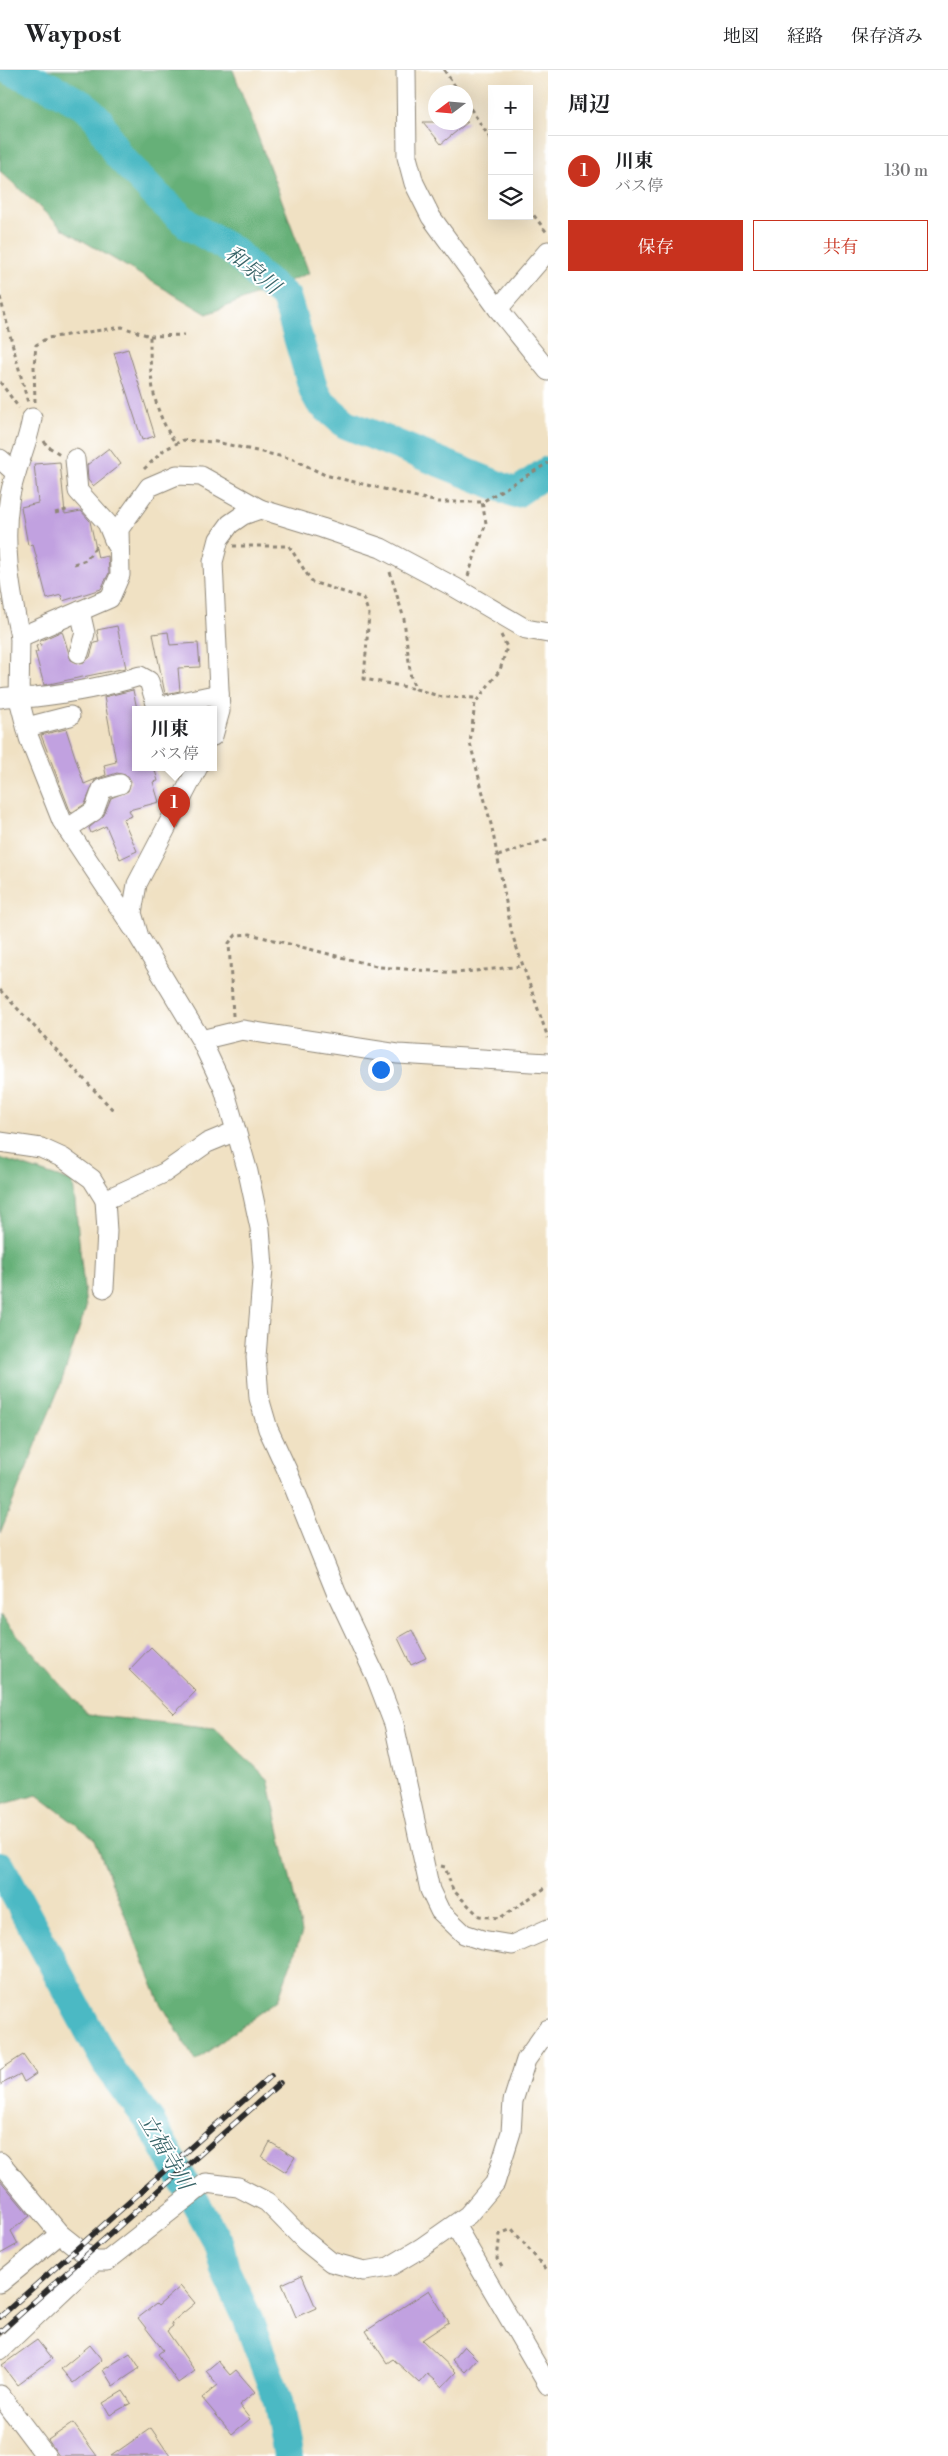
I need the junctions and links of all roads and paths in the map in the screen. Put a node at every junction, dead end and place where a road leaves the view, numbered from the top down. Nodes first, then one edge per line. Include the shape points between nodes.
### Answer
1 (406, 70) edge
2 (444, 70) edge
3 (454, 85) edge
4 (473, 112) edge
5 (488, 135) edge
6 (533, 214) edge
7 (548, 235) edge
8 (548, 251) edge
9 (0, 297) edge
10 (498, 309) junction
11 (184, 335) dead end
12 (150, 336) junction
13 (548, 371) edge
14 (0, 382) edge
15 (32, 421) junction
16 (176, 444) junction
17 (0, 459) edge
18 (76, 459) joint
19 (548, 463) edge
20 (16, 473) junction
21 (138, 474) dead end
22 (482, 502) junction
23 (260, 509) junction
24 (107, 523) junction
25 (217, 547) junction
26 (383, 550) junction
27 (119, 551) junction
28 (74, 564) dead end
29 (0, 601) edge
30 (484, 604) junction
31 (80, 611) junction
32 (8, 617) junction
33 (548, 633) edge
34 (19, 635) junction
35 (79, 653) dead end
36 (416, 689) junction
37 (219, 694) junction
38 (0, 698) edge
39 (478, 698) junction
40 (19, 699) junction
41 (157, 706) edge
42 (162, 706) edge
43 (70, 716) dead end
44 (217, 722) edge
45 (27, 727) junction
46 (196, 771) edge
47 (120, 784) dead end
48 (67, 829) junction
49 (548, 839) edge
50 (498, 856) junction
51 (139, 937) junction
52 (523, 966) junction
53 (0, 990) edge
54 (234, 1032) junction
55 (548, 1038) edge
56 (201, 1040) junction
57 (548, 1063) edge
58 (114, 1111) dead end
59 (236, 1131) junction
60 (0, 1142) edge
61 (105, 1200) junction
62 (104, 1288) dead end
63 (424, 1866) junction
64 (548, 1886) edge
65 (548, 1930) edge
66 (548, 2029) edge
67 (0, 2162) edge
68 (455, 2225) junction
69 (60, 2234) junction
70 (94, 2261) junction
71 (548, 2272) edge
72 (506, 2275) dead end
73 (0, 2283) edge
74 (0, 2350) edge
75 (548, 2385) edge
76 (0, 2395) edge
77 (46, 2456) edge

1 - 10 street via 407,157 414,183 431,217
2 - 3 path
4 - 5 path
6 - 7 path
8 - 10 street
9 - 15 path
10 - 13 street
11 - 12 path
12 - 15 path via 122,327 46,338 36,345
12 - 16 path via 150,379 156,405 163,425
14 - 15 path
15 - 18 path via 47,446
15 - 20 street
16 - 21 path via 164,450
16 - 22 path via 183,440 216,442 293,458 325,474 438,502
17 - 20 street
18 - 24 street via 78,491
19 - 22 path
20 - 32 street via 6,527
22 - 30 path via 486,523 468,577
23 - 25 street via 230,524 219,538
23 - 26 street
23 - 27 street via 201,476 177,475 149,487 132,507 118,529
24 - 27 street
24 - 28 path via 94,551 86,560
25 - 36 path via 289,546 312,582 362,598 369,614 364,679
25 - 37 street via 213,562
26 - 30 street
26 - 36 path via 404,618 411,679
27 - 31 street via 120,575 110,598
29 - 32 street
30 - 33 street via 526,629
30 - 39 path via 507,647 500,670
31 - 34 street
31 - 35 street via 85,634
32 - 34 street
34 - 40 street
36 - 39 path via 442,698
37 - 42 street
37 - 44 street
38 - 40 street
39 - 50 path via 470,743
40 - 41 street via 103,688 140,676 149,681
40 - 45 street
43 - 45 street
45 - 48 street
46 - 51 street via 137,884 132,913
47 - 48 street via 102,789 94,811
48 - 51 street
49 - 50 path
50 - 52 path via 512,934
51 - 56 street
52 - 54 path via 456,973 380,967 250,934 236,935 228,943
52 - 55 path
53 - 58 path
54 - 56 street
54 - 57 street via 242,1030 398,1054
56 - 59 street via 224,1089
59 - 61 street via 207,1143 164,1173
59 - 63 street via 260,1228 263,1267 256,1357 259,1398 268,1429 394,1724
60 - 61 street via 41,1148 63,1158 92,1179
61 - 62 street
63 - 64 path via 445,1866 453,1890 480,1916 500,1918
63 - 65 street via 440,1911 464,1934 512,1945
66 - 68 street via 526,2060 513,2101 511,2132 495,2183 468,2215
67 - 69 street
68 - 70 street via 389,2267 364,2271 331,2262 267,2202 238,2187 206,2183 107,2261
68 - 75 street
69 - 70 street
69 - 73 street
70 - 74 street
71 - 72 path via 512,2229 500,2234 498,2259
76 - 77 street

